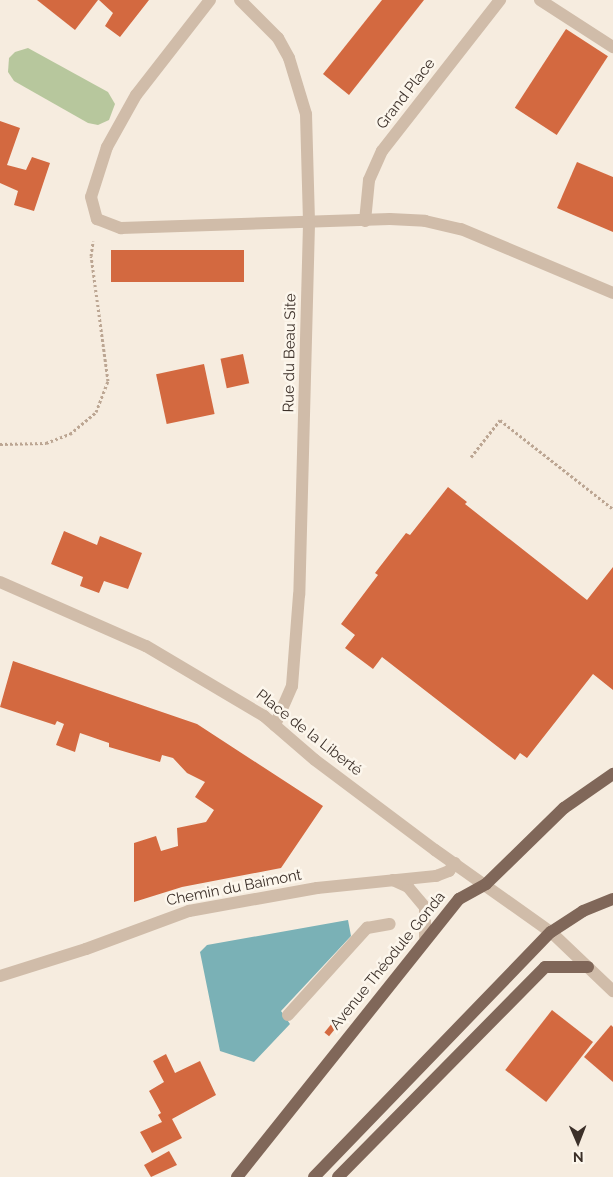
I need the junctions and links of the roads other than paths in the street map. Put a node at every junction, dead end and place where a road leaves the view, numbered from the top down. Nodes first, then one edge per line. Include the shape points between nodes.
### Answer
1 (210, 0) edge
2 (240, 0) edge
3 (500, 0) edge
4 (540, 0) edge
5 (613, 46) edge
6 (365, 221) junction
7 (309, 224) junction
8 (613, 293) edge
9 (0, 582) edge
10 (275, 725) junction
11 (613, 774) edge
12 (455, 863) junction
13 (393, 880) junction
14 (486, 884) junction
15 (613, 899) edge
16 (390, 924) dead end
17 (551, 932) junction
18 (425, 937) junction
19 (588, 967) junction
20 (0, 976) edge
21 (613, 991) edge
22 (288, 1015) dead end
23 (237, 1177) edge
24 (314, 1177) edge
25 (338, 1177) edge

1 - 7 street via 136,95 107,147 90,197 91,209 102,223 121,228
2 - 7 street, Rue du Beau Site via 278,38 289,58 306,114
3 - 6 street, Grand Place via 382,151 369,180
4 - 5 street
6 - 7 street
6 - 8 street via 412,220 461,229
7 - 10 street, Rue du Beau Site via 296,653 289,699
9 - 10 street, Place de la Liberté via 146,646 219,687
10 - 12 street, Place de la Liberté via 315,760
11 - 14 main road, Avenue Théodule Gonda via 564,808
12 - 13 street, Chemin du Baimont via 449,871 436,876
12 - 14 street, Place de la Liberté
13 - 18 street via 408,887 425,907
13 - 20 street, Chemin du Baimont via 317,888 189,911
14 - 17 street, Place de la Liberté
14 - 18 main road, Avenue Théodule Gonda via 459,899
15 - 17 main road via 583,911
16 - 22 street via 367,928
17 - 19 street, Place de la Liberté
17 - 24 main road
18 - 23 main road, Avenue Théodule Gonda
19 - 21 street, Place de la Liberté
19 - 25 main road via 545,967

